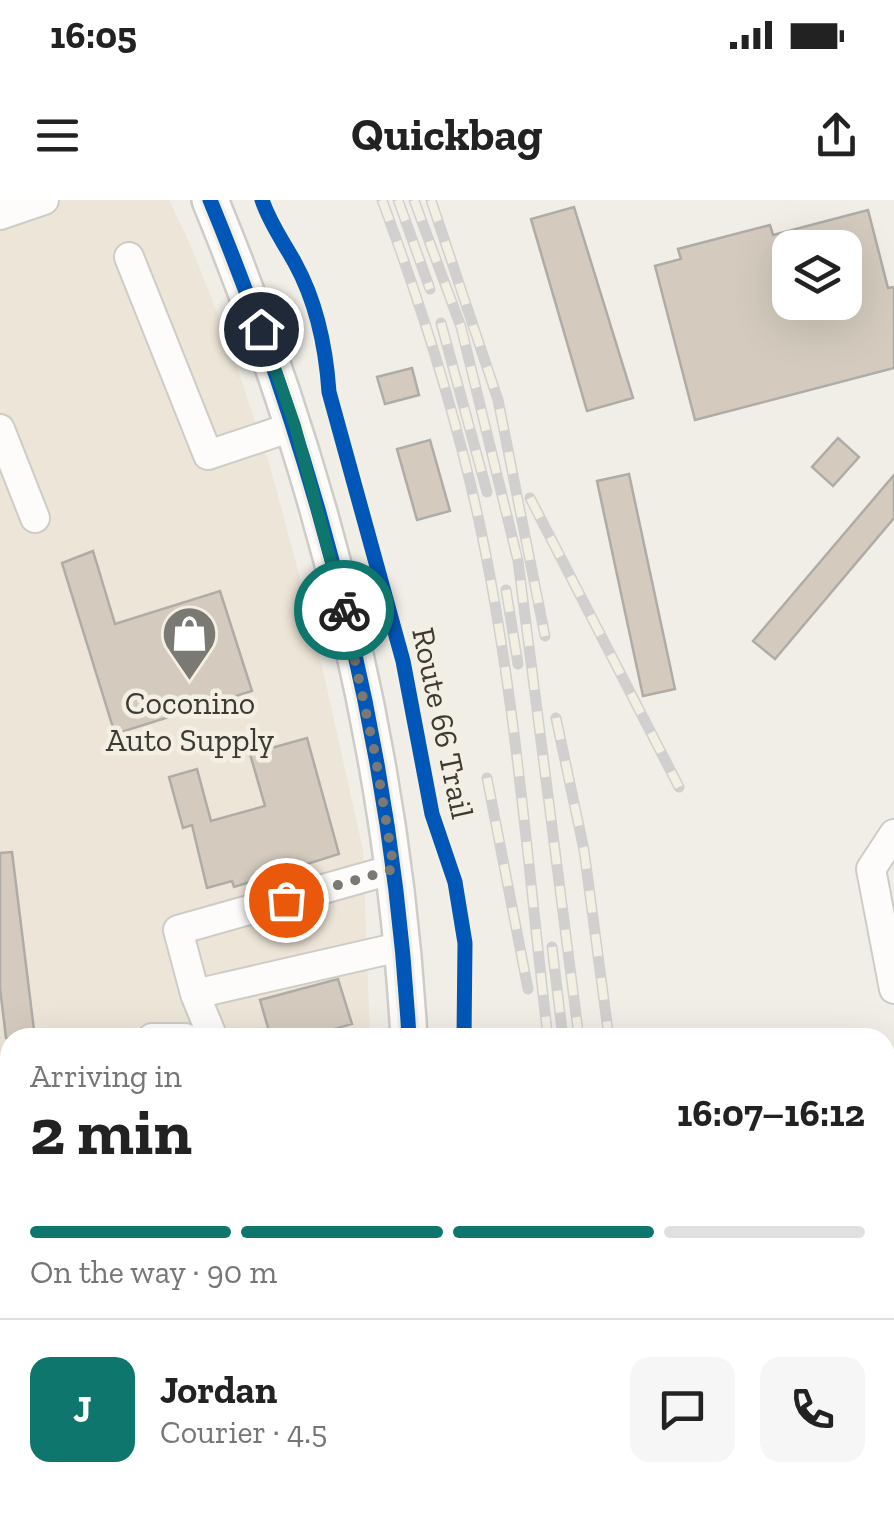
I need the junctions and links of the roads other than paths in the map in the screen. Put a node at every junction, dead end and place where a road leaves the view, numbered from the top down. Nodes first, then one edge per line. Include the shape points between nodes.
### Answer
1 (44, 200) edge
2 (210, 200) edge
3 (0, 215) edge
4 (129, 257) dead end
5 (295, 426) junction
6 (0, 429) edge
7 (36, 518) dead end
8 (894, 834) edge
9 (394, 869) junction
10 (404, 946) junction
11 (894, 989) edge
12 (195, 994) junction
13 (210, 1028) edge
14 (408, 1028) edge

1 - 3 street
2 - 5 main road
4 - 5 street via 208,455
5 - 9 main road via 361,680
6 - 7 street
8 - 11 street via 871,869
9 - 10 main road
9 - 12 street via 178,930
10 - 12 street
10 - 14 main road
12 - 13 street

